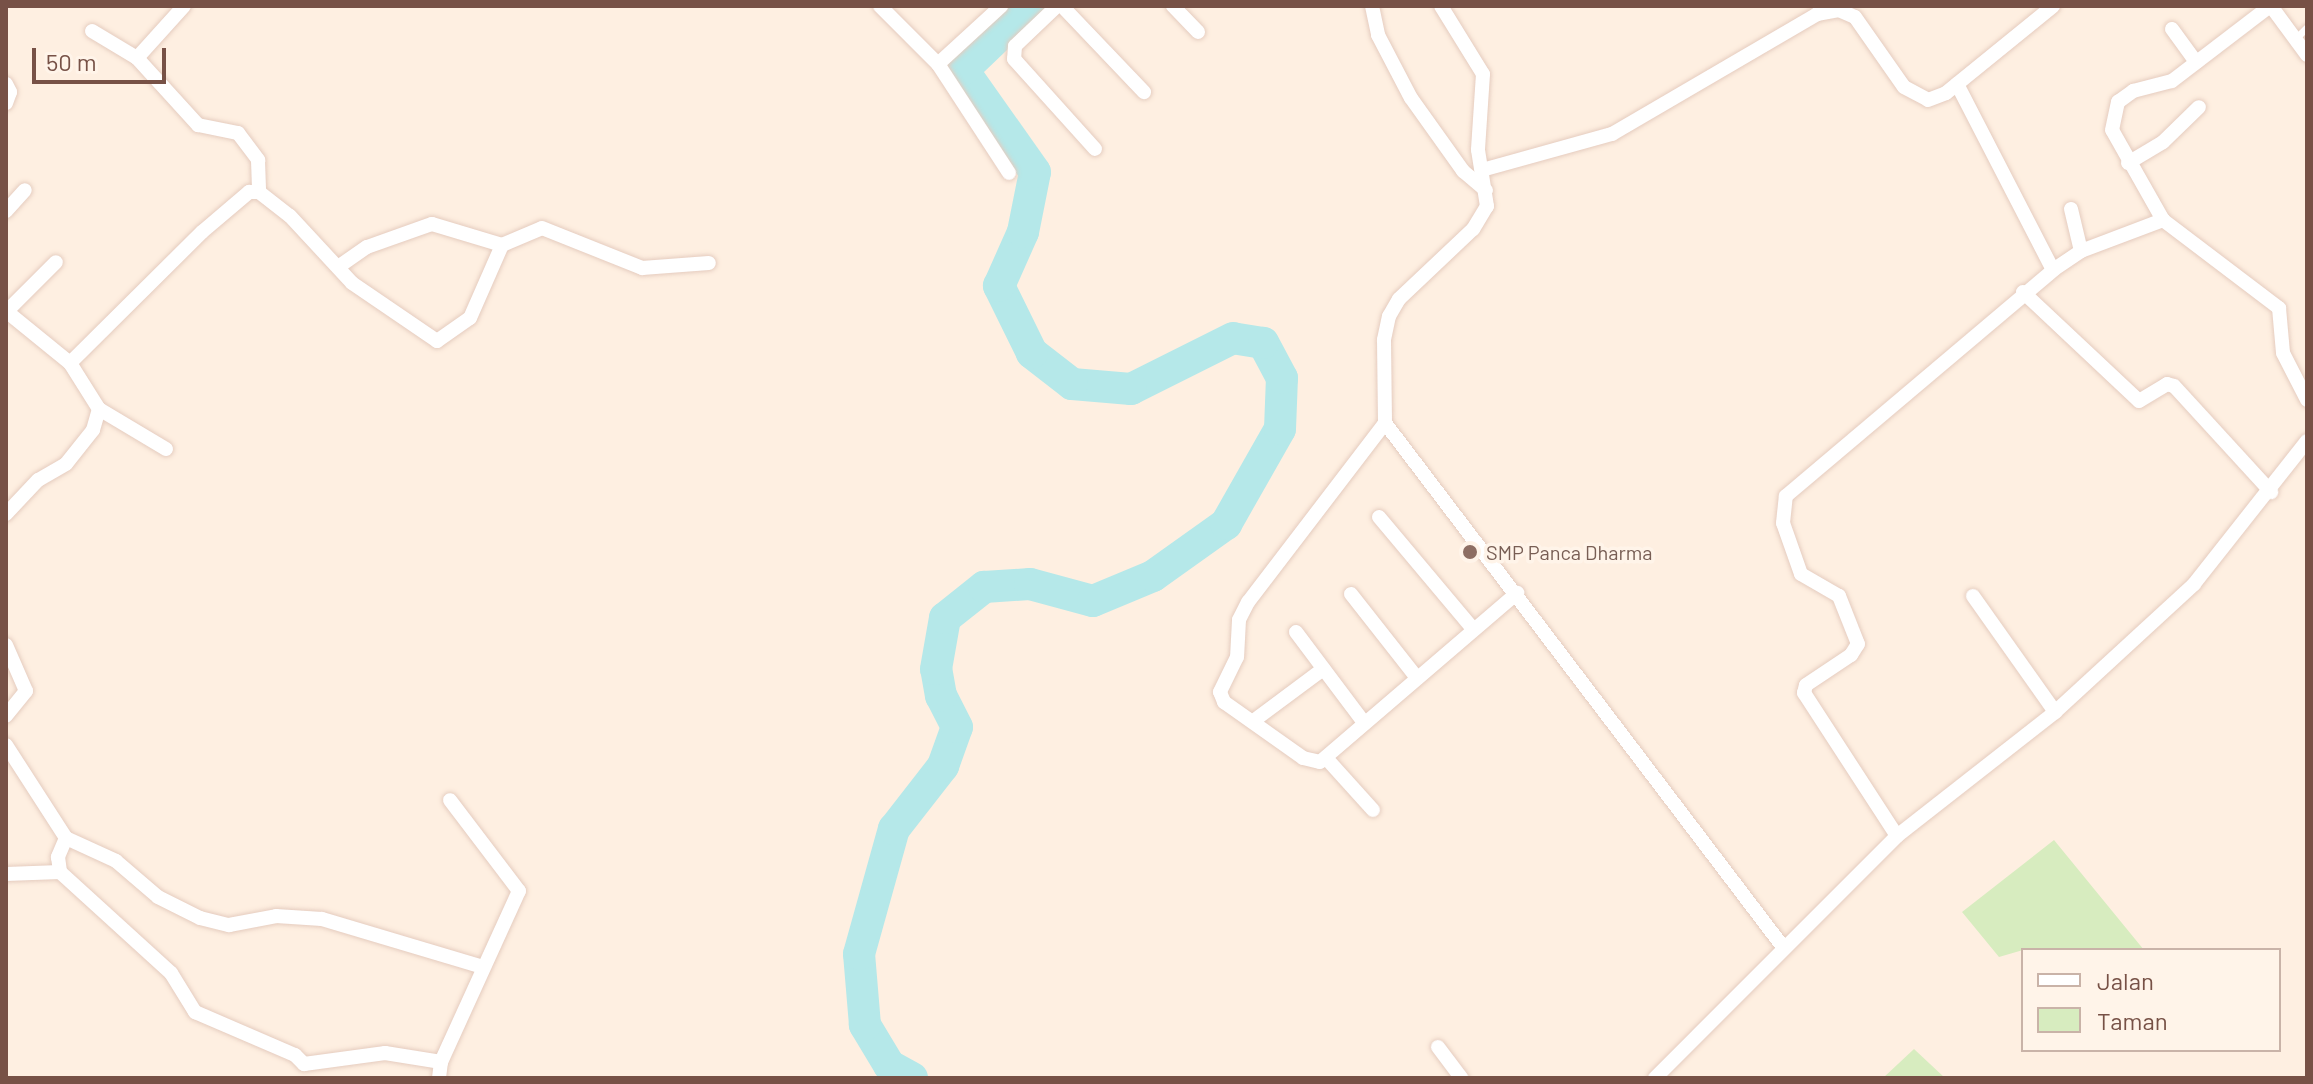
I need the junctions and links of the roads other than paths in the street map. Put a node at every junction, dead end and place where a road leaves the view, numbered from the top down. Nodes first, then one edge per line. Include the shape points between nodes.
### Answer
1 (184, 6) edge
2 (880, 6) edge
3 (977, 6) edge
4 (1001, 6) edge
5 (1059, 6) edge
6 (1173, 6) edge
7 (1372, 6) edge
8 (1441, 6) edge
9 (2053, 6) edge
10 (2270, 6) edge
11 (988, 18) junction
12 (2307, 27) edge
13 (2172, 29) dead end
14 (92, 31) dead end
15 (1198, 32) dead end
16 (2295, 39) junction
17 (2307, 55) edge
18 (137, 58) junction
19 (2196, 62) junction
20 (938, 64) junction
21 (6, 84) edge
22 (1957, 84) junction
23 (1144, 92) dead end
24 (6, 103) edge
25 (2199, 107) dead end
26 (1095, 149) dead end
27 (2128, 163) junction
28 (1482, 170) junction
29 (1009, 173) dead end
30 (25, 190) dead end
31 (1486, 190) junction
32 (259, 192) junction
33 (2071, 209) dead end
34 (6, 211) edge
35 (2163, 220) junction
36 (502, 245) junction
37 (2081, 251) junction
38 (56, 262) dead end
39 (709, 263) dead end
40 (338, 267) junction
41 (2053, 270) junction
42 (2023, 292) junction
43 (6, 311) edge
44 (70, 363) junction
45 (2307, 400) edge
46 (99, 409) junction
47 (1385, 423) junction
48 (2307, 441) edge
49 (166, 449) dead end
50 (2271, 492) junction
51 (6, 514) edge
52 (1379, 517) dead end
53 (1517, 593) junction
54 (1351, 594) dead end
55 (1973, 596) dead end
56 (1473, 629) junction
57 (1296, 632) dead end
58 (6, 645) edge
59 (1323, 669) junction
60 (1417, 678) junction
61 (2055, 712) junction
62 (6, 716) edge
63 (1256, 719) junction
64 (1362, 720) junction
65 (6, 745) edge
66 (1326, 758) junction
67 (450, 800) dead end
68 (1373, 810) dead end
69 (1897, 836) junction
70 (66, 838) junction
71 (60, 872) junction
72 (6, 874) edge
73 (1783, 947) junction
74 (483, 967) junction
75 (1438, 1047) dead end
76 (441, 1062) junction
77 (439, 1078) edge
78 (1461, 1078) edge
79 (1655, 1078) edge

1 - 18 street
2 - 20 street
3 - 11 street
4 - 11 street
5 - 23 street
5 - 26 street via 1015,46 1014,59
6 - 15 street
7 - 31 street via 1378,35 1411,98 1463,171
8 - 28 street via 1483,74 1478,134
9 - 22 street
10 - 16 street
10 - 19 street
11 - 20 street
12 - 16 lane
13 - 19 street
14 - 18 street
16 - 17 street
18 - 32 street via 198,125 238,133 258,160
19 - 27 street via 2164,86 2133,91 2118,102 2112,130
20 - 29 street
21 - 24 street
22 - 28 street via 1936,99 1919,98 1904,87 1862,24 1832,10 1767,39 1612,134
22 - 41 street
25 - 27 street via 2163,142
27 - 35 street
28 - 31 street
30 - 34 street
31 - 47 street via 1482,218 1399,299 1389,316 1384,340
32 - 40 street
32 - 44 street via 239,197
33 - 37 street
35 - 37 street
35 - 45 street via 2279,308 2283,353
36 - 39 street via 542,228 642,268
36 - 40 street via 432,224 367,247
36 - 40 street via 470,318 437,341
37 - 41 street
38 - 43 street
41 - 42 street
42 - 50 street via 2139,401 2167,384 2174,386
42 - 69 street via 1795,484 1783,511 1801,574 1839,596 1858,644 1851,655 1806,685 1807,704
43 - 44 street
44 - 46 street
46 - 49 street
46 - 51 street via 93,430 66,464 38,480
47 - 53 street
47 - 63 street via 1239,620 1239,650 1220,692 1232,709
48 - 50 street
50 - 61 street via 2194,584
52 - 56 street
53 - 56 street
53 - 73 street
54 - 60 street
55 - 61 street
56 - 60 street
57 - 59 street
58 - 62 street via 26,691
59 - 63 street
59 - 64 street
60 - 64 street
61 - 69 street
63 - 66 street via 1303,758 1314,764
64 - 66 street
65 - 70 street
66 - 68 street
67 - 74 street via 519,891
69 - 73 street
70 - 71 street via 58,857
70 - 74 street via 130,869 158,897 214,922 322,919
71 - 72 street
71 - 76 street via 160,962 189,995 195,1012 295,1055 304,1064 385,1053
73 - 79 street via 1715,1024
74 - 76 street via 457,1036
75 - 78 street
76 - 77 street

